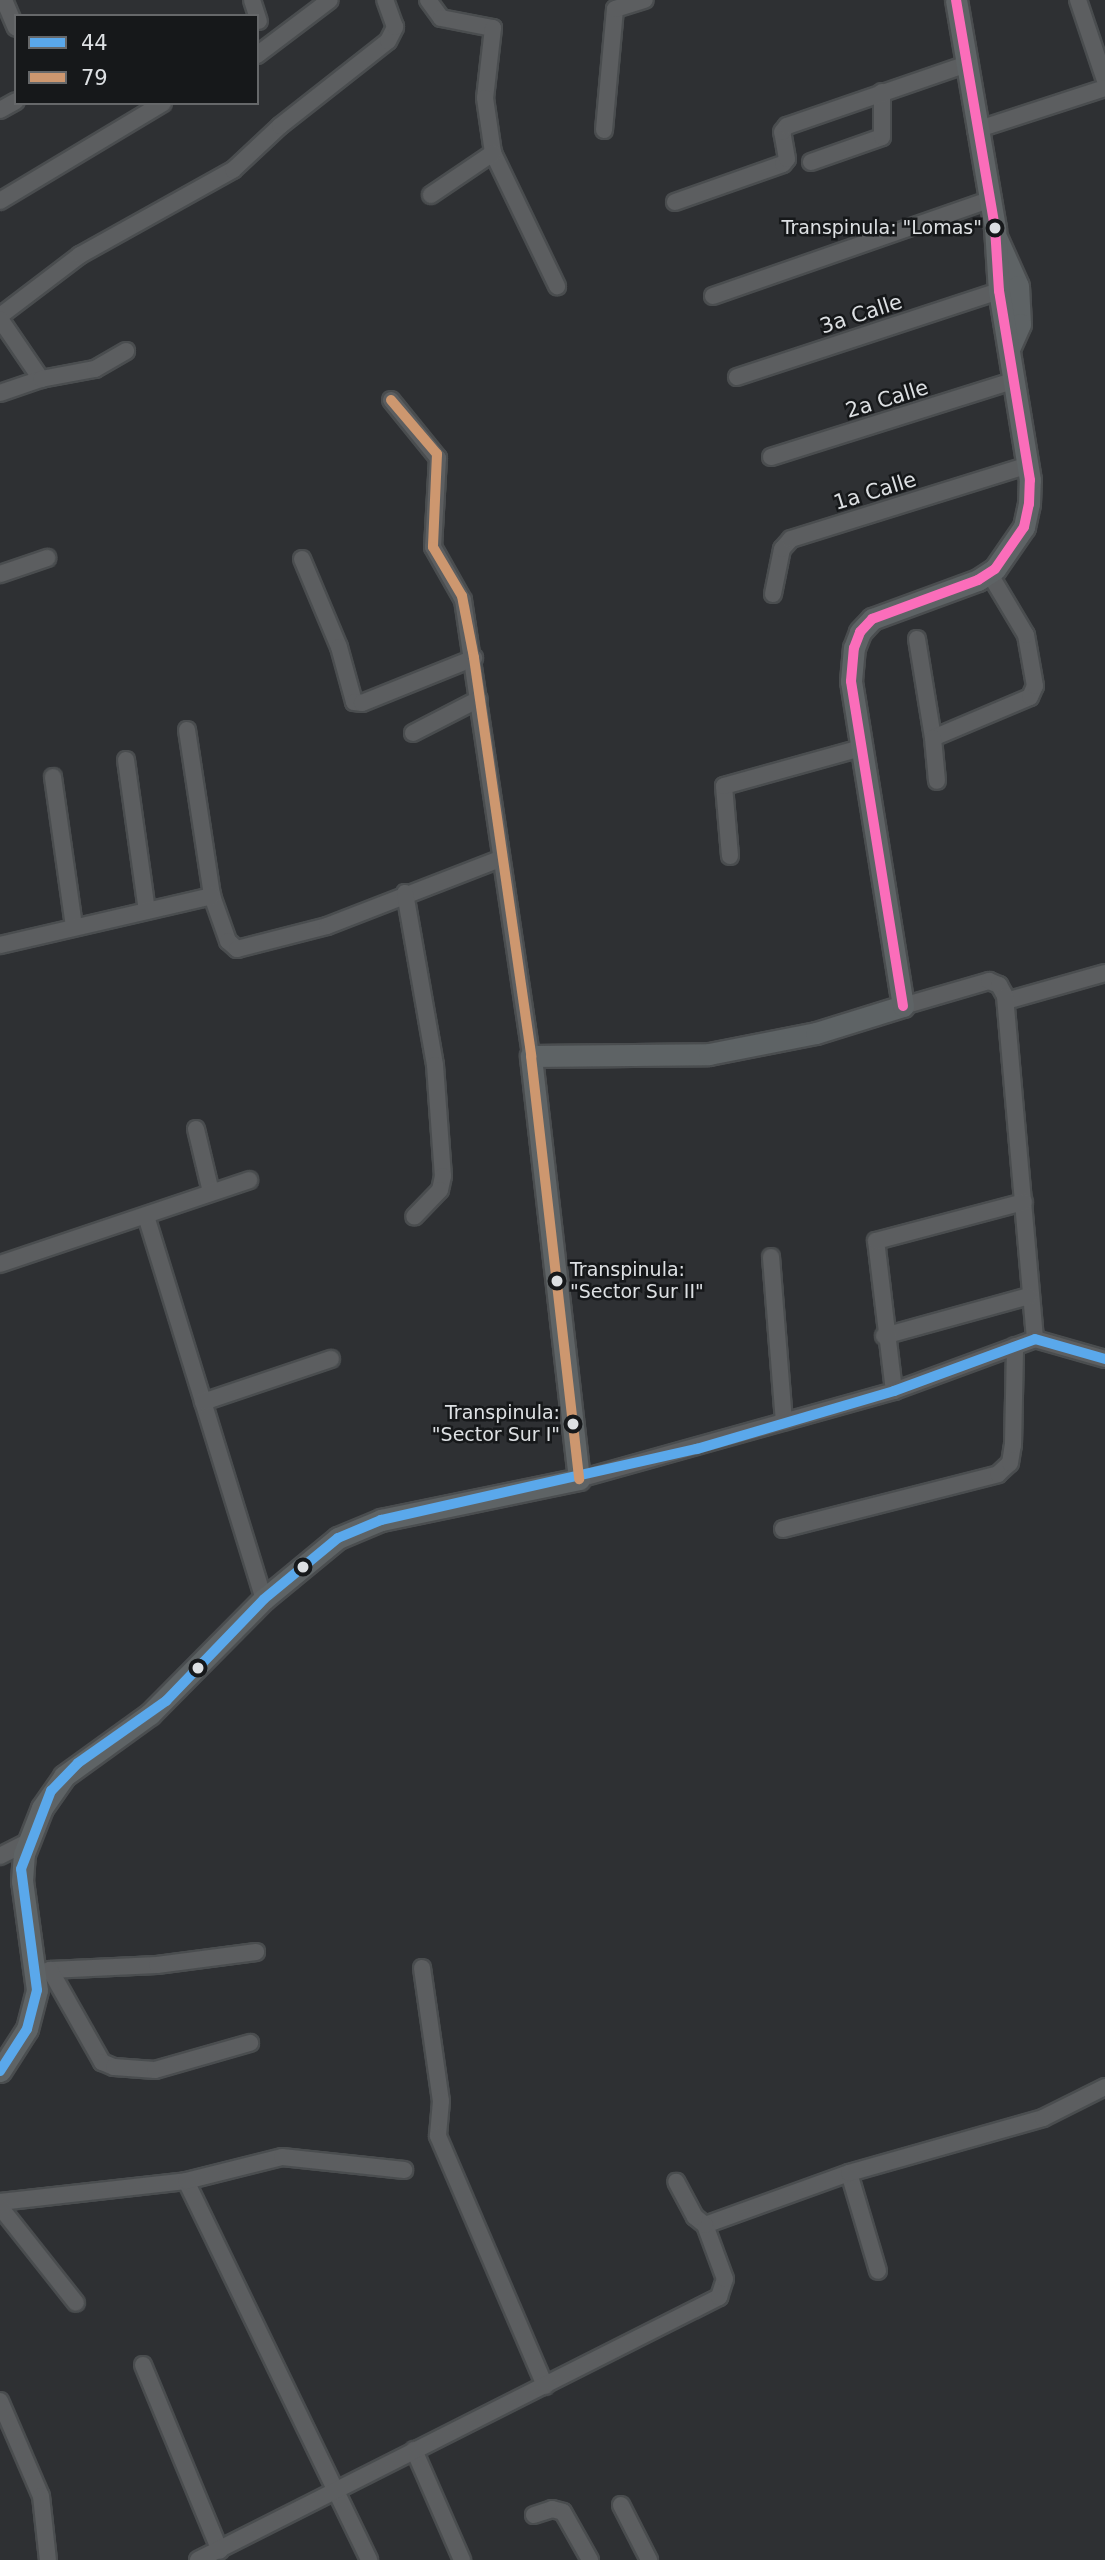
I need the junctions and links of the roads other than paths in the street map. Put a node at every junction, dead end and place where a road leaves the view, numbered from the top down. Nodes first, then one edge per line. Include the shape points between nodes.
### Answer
1 (4, 0) edge
2 (330, 0) edge
3 (386, 0) edge
4 (428, 0) edge
5 (645, 0) edge
6 (956, 0) edge
7 (1078, 0) edge
8 (612, 5) edge
9 (14, 24) edge
10 (259, 53) edge
11 (964, 65) junction
12 (1105, 80) edge
13 (1105, 88) edge
14 (882, 93) junction
15 (160, 105) edge
16 (604, 130) dead end
17 (976, 130) junction
18 (493, 153) junction
19 (811, 162) dead end
20 (431, 195) dead end
21 (989, 200) junction
22 (0, 201) edge
23 (675, 202) dead end
24 (995, 237) junction
25 (557, 286) dead end
26 (999, 291) junction
27 (713, 296) dead end
28 (0, 317) edge
29 (1010, 346) junction
30 (126, 351) dead end
31 (737, 377) dead end
32 (41, 379) junction
33 (1015, 380) junction
34 (0, 393) edge
35 (391, 400) dead end
36 (771, 457) dead end
37 (1028, 465) junction
38 (47, 558) dead end
39 (302, 559) dead end
40 (989, 573) junction
41 (0, 574) edge
42 (773, 594) dead end
43 (917, 639) dead end
44 (474, 659) junction
45 (479, 699) junction
46 (187, 730) dead end
47 (413, 733) dead end
48 (933, 738) junction
49 (861, 748) junction
50 (126, 760) dead end
51 (53, 777) dead end
52 (937, 781) dead end
53 (730, 856) dead end
54 (500, 859) junction
55 (405, 893) junction
56 (212, 896) junction
57 (147, 911) junction
58 (74, 927) junction
59 (0, 942) edge
60 (1105, 978) edge
61 (1006, 1001) junction
62 (903, 1006) junction
63 (531, 1056) junction
64 (196, 1129) dead end
65 (249, 1180) dead end
66 (211, 1192) junction
67 (1024, 1202) junction
68 (146, 1216) junction
69 (414, 1217) dead end
70 (771, 1257) dead end
71 (0, 1264) edge
72 (1029, 1296) junction
73 (884, 1336) junction
74 (1035, 1339) junction
75 (1015, 1346) junction
76 (331, 1359) dead end
77 (1105, 1359) edge
78 (894, 1391) junction
79 (203, 1402) junction
80 (784, 1421) junction
81 (579, 1479) junction
82 (783, 1529) dead end
83 (264, 1599) junction
84 (28, 1842) junction
85 (0, 1856) edge
86 (256, 1952) dead end
87 (422, 1968) dead end
88 (43, 1972) junction
89 (250, 2043) dead end
90 (1, 2066) edge
91 (1105, 2087) edge
92 (404, 2170) dead end
93 (849, 2174) junction
94 (186, 2181) junction
95 (676, 2182) dead end
96 (0, 2204) edge
97 (705, 2225) junction
98 (878, 2271) dead end
99 (76, 2303) dead end
100 (143, 2365) dead end
101 (545, 2386) junction
102 (0, 2401) edge
103 (414, 2450) junction
104 (338, 2488) junction
105 (621, 2505) dead end
106 (534, 2515) dead end
107 (228, 2553) edge
108 (48, 2560) edge
109 (198, 2560) edge
110 (369, 2560) edge
111 (462, 2560) edge
112 (590, 2560) edge
113 (649, 2560) edge

1 - 9 street
2 - 10 street
3 - 28 street via 395,27 387,41 280,126 233,170 80,255
4 - 18 street via 441,18 493,28 485,97
5 - 8 street
6 - 11 street
7 - 12 street
8 - 16 street
11 - 14 street
11 - 17 street
13 - 17 street
14 - 19 street via 882,137
14 - 23 street via 785,127 783,164
15 - 22 street
17 - 21 street
18 - 20 street
18 - 25 street
21 - 24 street
21 - 27 street
24 - 26 street
24 - 29 street via 1017,285 1020,324
26 - 29 street
26 - 31 street, 3a Calle
28 - 32 street
29 - 33 street
30 - 32 street via 106,366
32 - 34 street
33 - 36 street, 2a Calle
33 - 37 street
35 - 44 street via 437,454 433,547 462,596
37 - 40 street via 1024,527 1008,554
37 - 42 street, 1a Calle via 791,539 782,549
38 - 41 street
39 - 44 street via 339,647 354,702 362,703
40 - 48 street via 1026,635 1035,690 1027,699
40 - 49 street via 882,614 860,632 851,681
43 - 48 street
44 - 45 street
45 - 47 street
45 - 54 street
46 - 56 street
48 - 52 street
49 - 53 street via 724,786
49 - 62 street
50 - 57 street
51 - 58 street
54 - 55 street
54 - 63 street
55 - 56 street via 327,926 237,948 228,942
55 - 69 street via 435,1065 443,1176 440,1190
56 - 57 street
57 - 58 street
58 - 59 street
60 - 61 street
61 - 62 street via 999,985 989,981
61 - 67 street
62 - 63 street via 816,1033 709,1054
63 - 81 street
64 - 66 street
65 - 66 street
66 - 68 street
67 - 72 street
67 - 73 street via 876,1241
68 - 71 street
68 - 79 street
70 - 80 street
72 - 73 street
72 - 74 street
73 - 78 street
74 - 75 street
74 - 77 street
75 - 78 street
75 - 82 street via 1013,1445 1010,1463 998,1474
76 - 79 street
78 - 80 street
79 - 83 street
80 - 81 street
81 - 83 street via 363,1525 319,1551
83 - 84 street via 166,1701 64,1776 51,1791
84 - 85 street
84 - 88 street via 21,1869
86 - 88 street via 157,1965
87 - 101 street via 441,2101 438,2136
88 - 89 street via 106,2065 155,2070
88 - 90 street via 32,2015
91 - 93 street via 1043,2118
92 - 94 street via 282,2157
93 - 97 street
93 - 98 street
94 - 96 street
94 - 104 street
95 - 97 street via 695,2217
96 - 99 street
97 - 101 street via 726,2279 719,2297
100 - 107 street
101 - 103 street
102 - 108 street via 41,2496
103 - 104 street
103 - 111 street
104 - 107 street
104 - 110 street
105 - 113 street
106 - 112 street via 552,2509 563,2512
107 - 109 street

